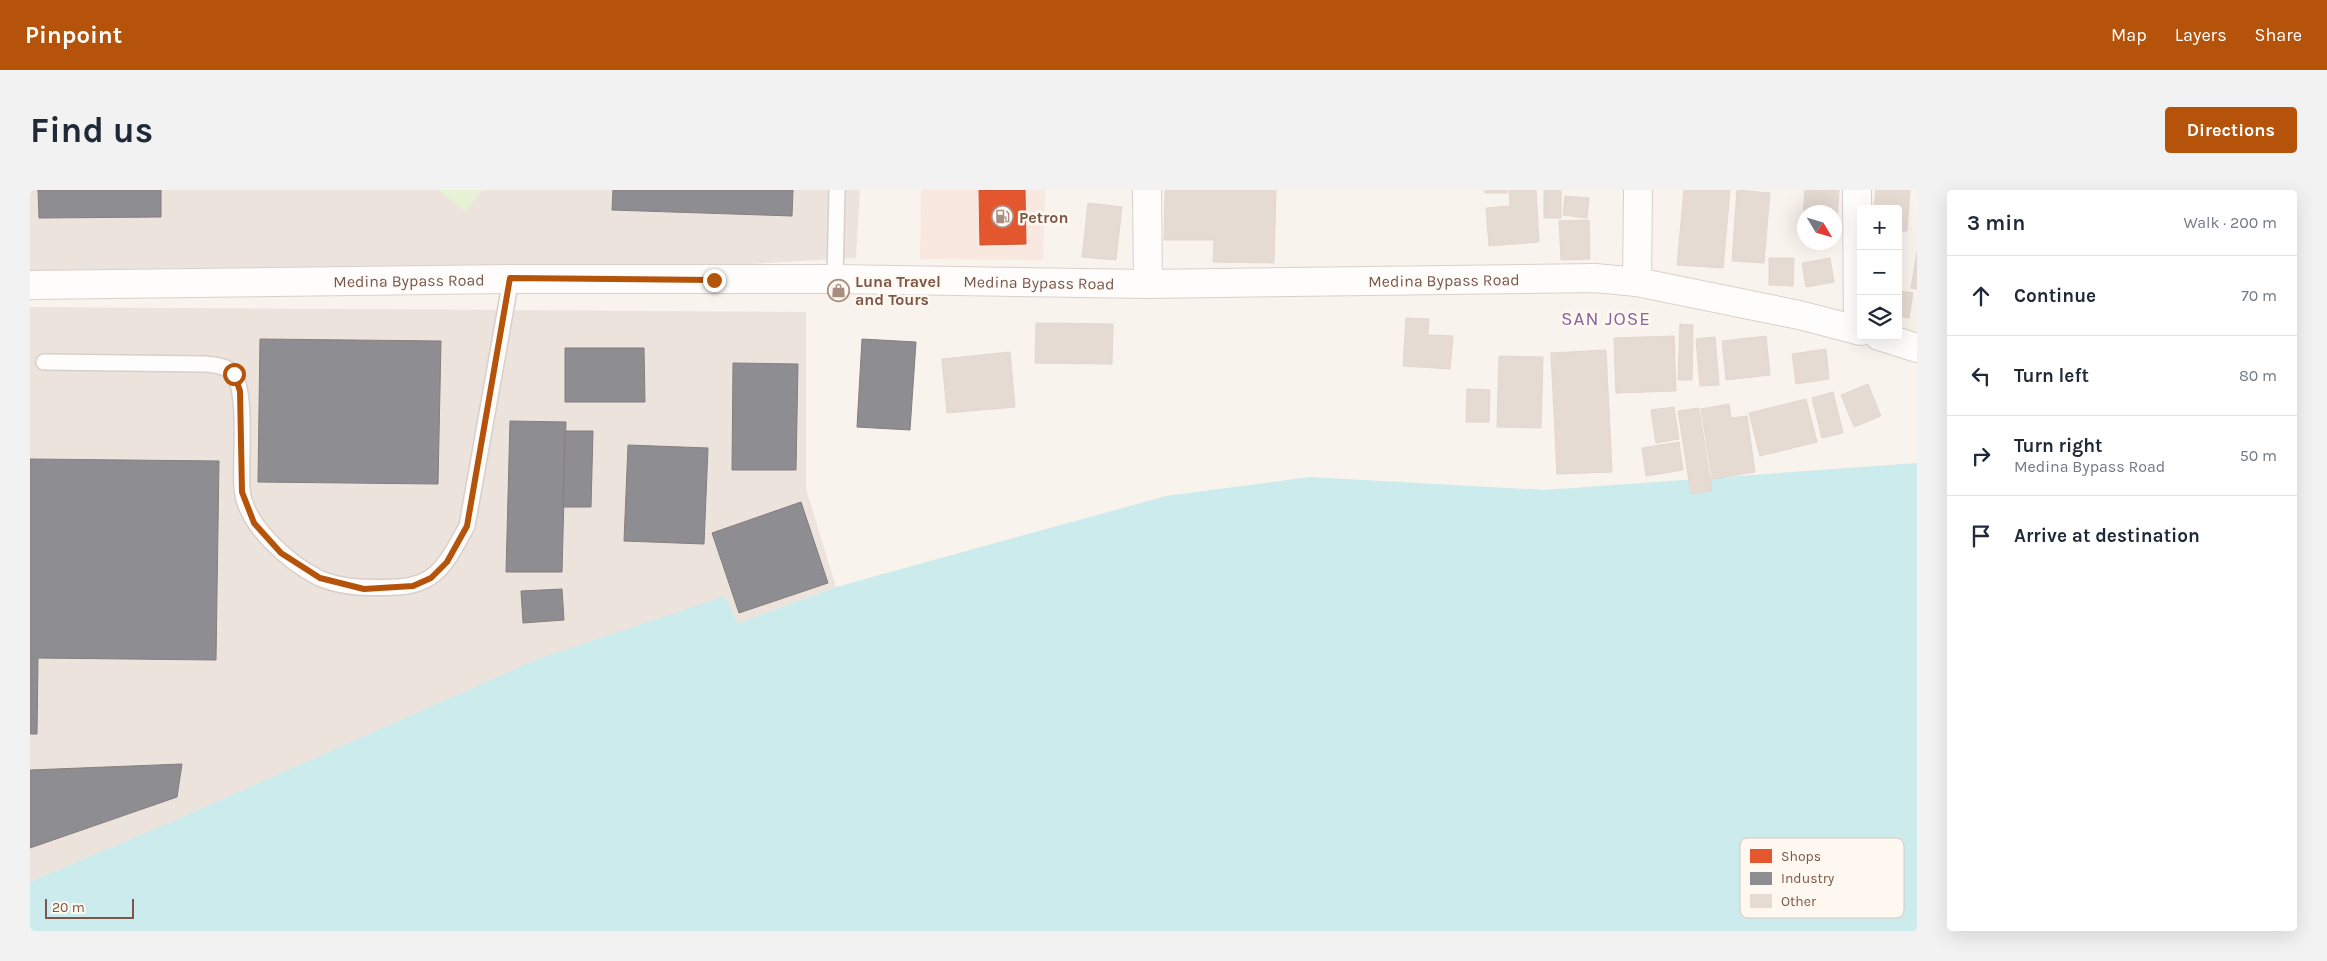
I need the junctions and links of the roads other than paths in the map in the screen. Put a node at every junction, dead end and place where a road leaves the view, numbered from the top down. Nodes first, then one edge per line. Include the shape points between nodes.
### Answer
1 (837, 190) edge
2 (1147, 190) edge
3 (1638, 190) edge
4 (1857, 190) edge
5 (510, 278) junction
6 (835, 279) junction
7 (1637, 282) junction
8 (1148, 284) junction
9 (30, 285) edge
10 (1864, 295) edge
11 (1857, 330) edge
12 (1892, 340) edge
13 (1917, 348) edge
14 (44, 362) dead end

1 - 6 lane
2 - 8 main road
3 - 7 main road
4 - 10 main road
5 - 6 main road, Medina Bypass Road
5 - 9 main road, Medina Bypass Road
5 - 14 lane via 467,526 447,562 431,578 413,586 364,589 320,578 281,553 254,523 242,492 240,391 234,374 222,366
6 - 8 main road, Medina Bypass Road
7 - 8 main road, Medina Bypass Road via 1595,278
7 - 11 main road, Medina Bypass Road
12 - 13 main road, Medina Bypass Road

